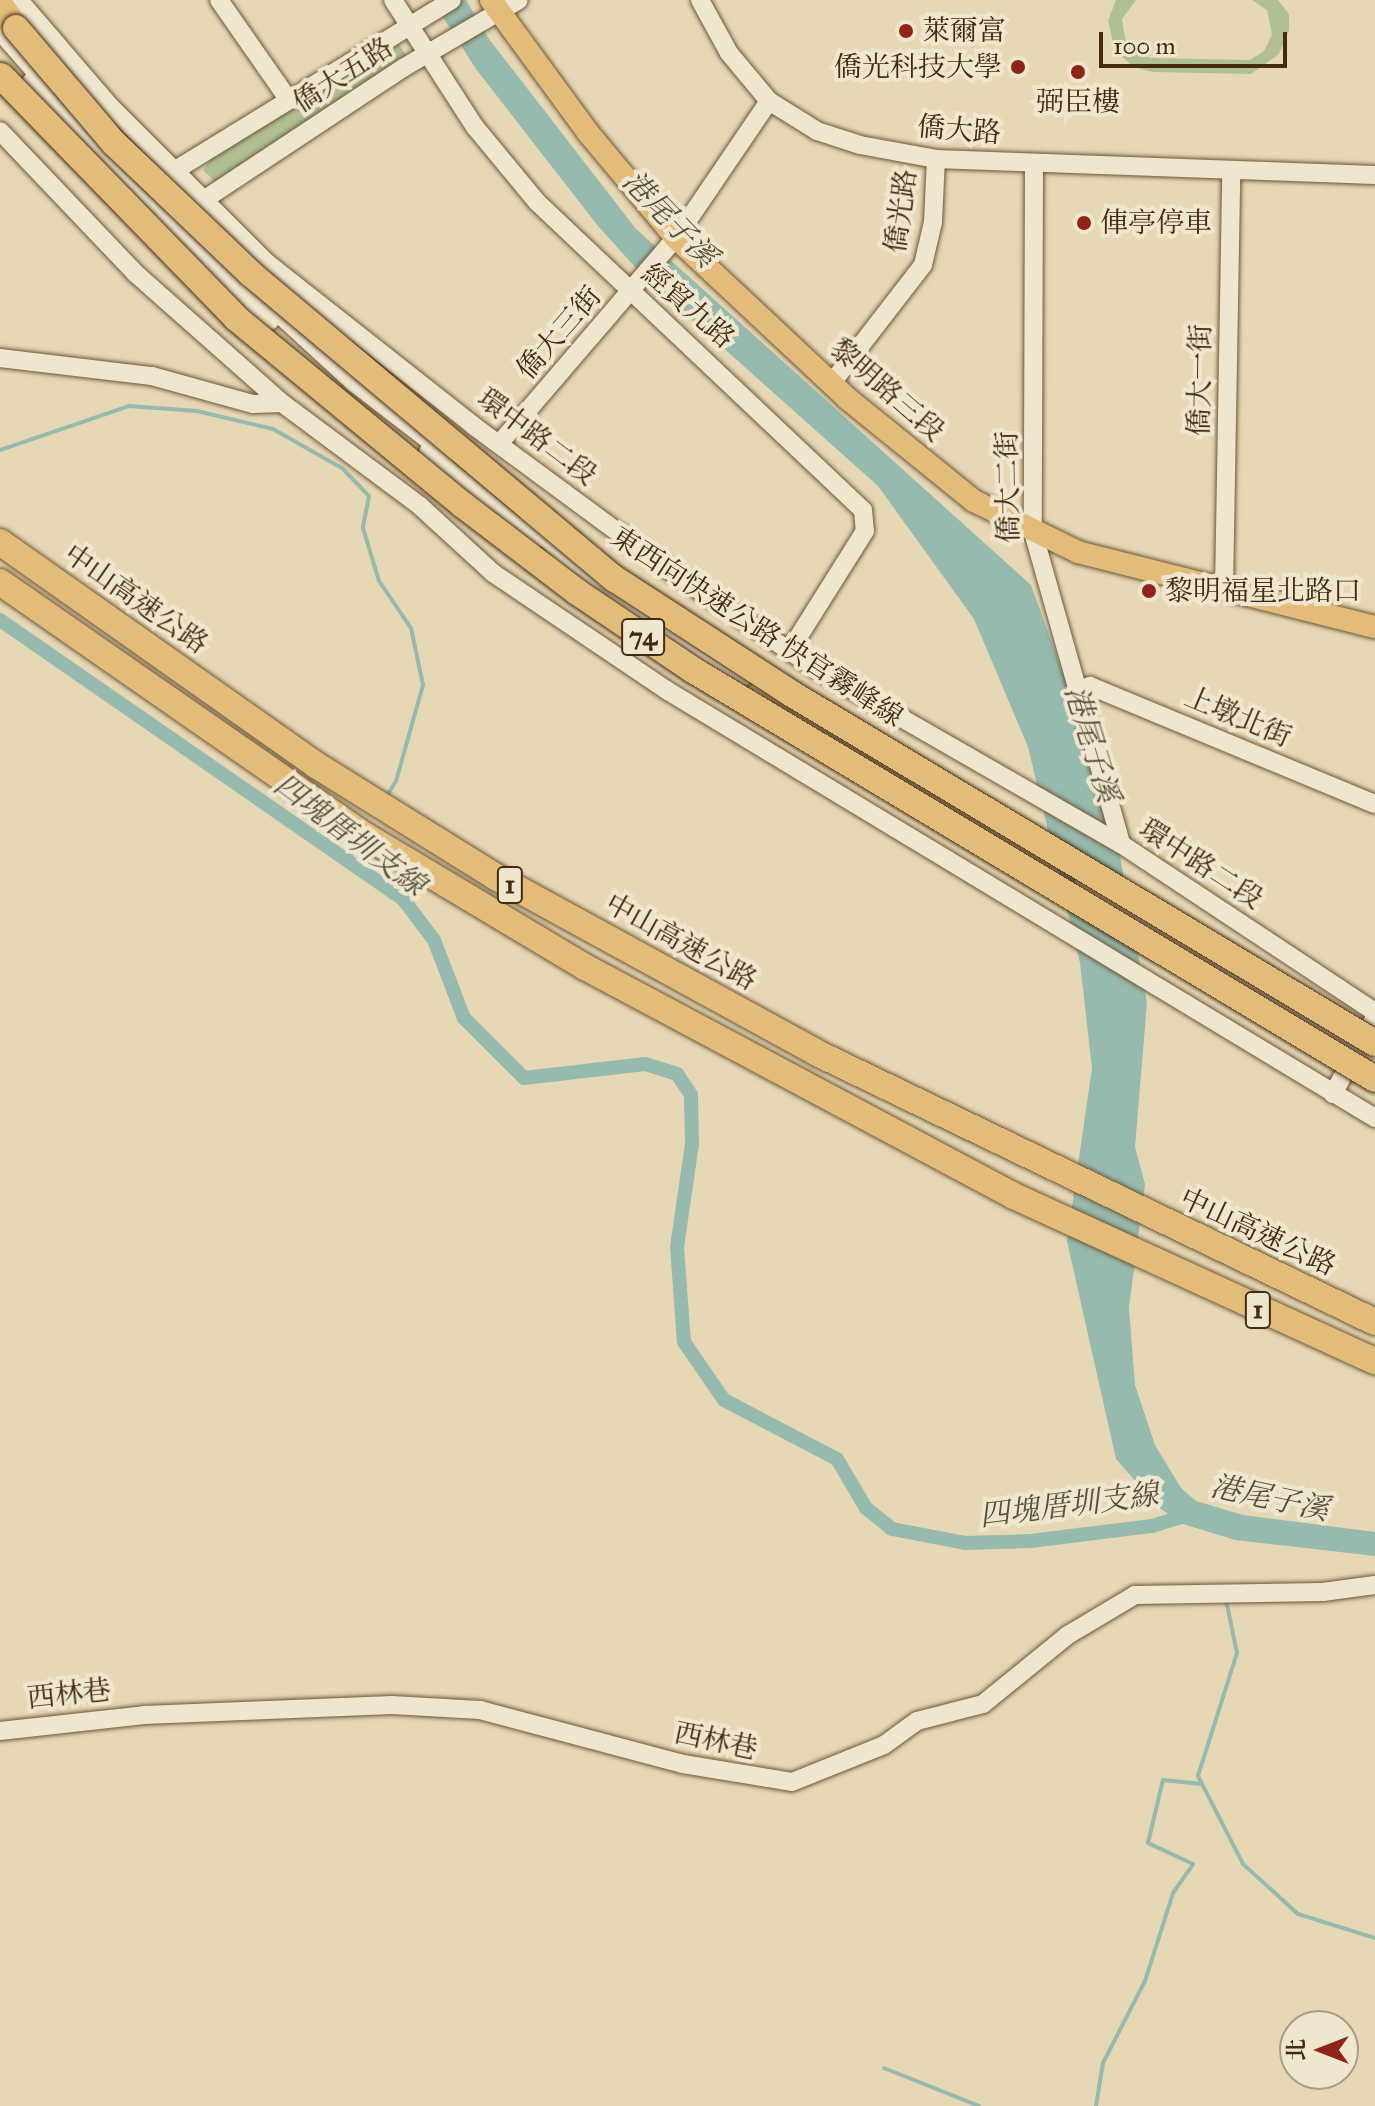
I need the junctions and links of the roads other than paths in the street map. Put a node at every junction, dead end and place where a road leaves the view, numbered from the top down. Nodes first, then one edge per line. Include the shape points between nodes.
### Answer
1 (19, 0) edge
2 (219, 0) edge
3 (393, 0) edge
4 (452, 0) edge
5 (519, 0) edge
6 (700, 0) edge
7 (712, 0) edge
8 (494, 5) edge
9 (3, 24) edge
10 (409, 25) junction
11 (729, 53) junction
12 (426, 54) junction
13 (0, 75) edge
14 (288, 99) junction
15 (769, 101) junction
16 (0, 131) edge
17 (936, 159) junction
18 (1034, 165) junction
19 (1231, 170) junction
20 (174, 171) junction
21 (1375, 175) edge
22 (202, 201) junction
23 (676, 238) junction
24 (634, 290) junction
25 (0, 358) edge
26 (831, 384) junction
27 (282, 403) junction
28 (499, 444) junction
29 (1033, 532) junction
30 (0, 542) edge
31 (0, 582) edge
32 (1224, 590) junction
33 (1375, 627) edge
34 (790, 650) junction
35 (1079, 690) junction
36 (1375, 804) edge
37 (1121, 844) junction
38 (1132, 918) junction
39 (1375, 1014) edge
40 (1362, 1049) edge
41 (1375, 1059) edge
42 (1375, 1070) edge
43 (1375, 1079) edge
44 (1333, 1094) junction
45 (1375, 1118) edge
46 (1375, 1322) edge
47 (1375, 1361) edge
48 (1375, 1585) edge
49 (0, 1731) edge

1 - 20 street, 環中路二段
2 - 14 street
3 - 10 street, 經貿九路
4 - 10 street, 僑大五路
5 - 8 street, 僑大五路
6 - 11 street, 僑大路
7 - 11 street
8 - 12 street, 僑大五路
8 - 23 main road, 黎明路三段 via 589,134
9 - 38 street via 183,227 353,382 496,492 583,573
9 - 38 street via 133,192 250,304 563,566 699,660
9 - 40 highway, 東西向快速公路 快官霧峰線 / 74, bridge via 114,143 251,274 615,579
10 - 12 street, 經貿九路
10 - 14 street, 僑大五路
11 - 15 street, 僑大路
12 - 22 street, 僑大五路
12 - 24 street, 經貿九路 via 537,202
13 - 43 highway, 74, bridge via 236,318 577,592 693,670
14 - 20 street, 僑大五路
15 - 17 street, 僑大路 via 817,131
15 - 23 street, 僑大三街
16 - 27 street via 135,273
17 - 18 street, 僑大路
17 - 26 street, 僑光路 via 933,222 923,265
18 - 19 street, 僑大路
18 - 29 street, 僑大二街
19 - 21 street, 僑大路
19 - 32 street, 僑大一街
20 - 22 street, 環中路二段
22 - 28 street, 環中路二段 via 267,263
23 - 24 street, 僑大三街
23 - 26 main road, 黎明路三段
24 - 28 street, 僑大三街
24 - 34 street, 經貿九路 via 867,518 865,531
25 - 27 street via 152,376 253,404
26 - 29 main road, 黎明路三段 via 946,481
27 - 44 street via 420,506 493,573 587,640
28 - 34 street, 環中路二段 via 669,570
29 - 32 main road, 黎明路三段 via 1078,552
29 - 35 street, 僑大二街
30 - 46 highway, 中山高速公路 / 1 via 316,765 496,877 817,1053
31 - 47 highway, 1 via 366,836 585,967 1048,1212
32 - 33 main road, 黎明路三段
34 - 37 street, 環中路二段
35 - 36 street, 上墩北街 via 1090,686
35 - 37 street, 僑大二街
37 - 39 street, 環中路二段
38 - 40 street
39 - 40 street
40 - 41 street
40 - 42 street
40 - 44 street
44 - 45 street
48 - 49 street, 西林巷 via 1323,1592 1135,1595 1068,1635 983,1704 917,1721 884,1745 792,1782 683,1764 480,1710 392,1705 144,1715

